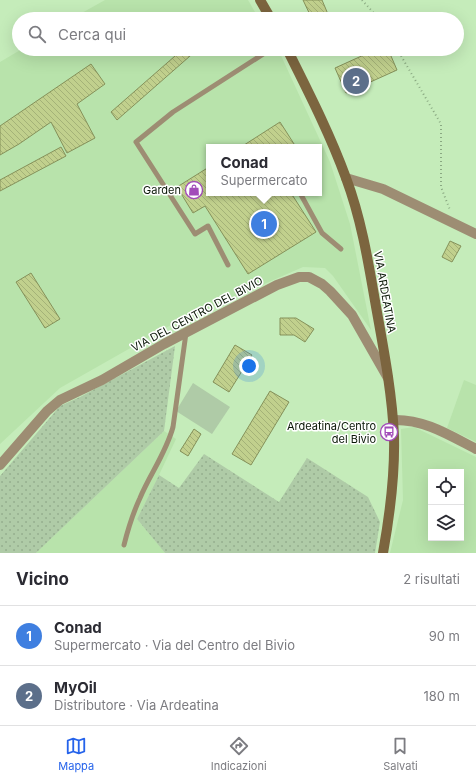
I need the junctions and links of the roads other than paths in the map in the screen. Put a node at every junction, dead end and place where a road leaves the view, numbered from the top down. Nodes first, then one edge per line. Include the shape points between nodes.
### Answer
1 (260, 0) edge
2 (267, 12) edge
3 (260, 56) edge
4 (290, 56) edge
5 (346, 178) junction
6 (302, 196) edge
7 (476, 234) edge
8 (341, 249) dead end
9 (228, 265) dead end
10 (186, 333) junction
11 (389, 380) junction
12 (393, 420) junction
13 (476, 449) edge
14 (0, 465) edge
15 (124, 545) dead end
16 (383, 553) edge

1 - 2 main road
3 - 9 lane via 173,112 136,142 195,234 208,226
4 - 5 main road, VIA ARDEATINA via 330,138
5 - 7 street via 383,189
5 - 11 main road, VIA ARDEATINA via 364,239
6 - 8 lane via 322,233
10 - 11 street, VIA DEL CENTRO DEL BIVIO via 277,285 299,277 309,277 330,291 352,315
10 - 14 street, VIA DEL CENTRO DEL BIVIO via 102,380 60,400 47,411
10 - 15 lane via 170,439 139,498
11 - 12 main road, VIA ARDEATINA
12 - 13 street via 410,420 425,424
12 - 16 main road, VIA ARDEATINA via 393,479

